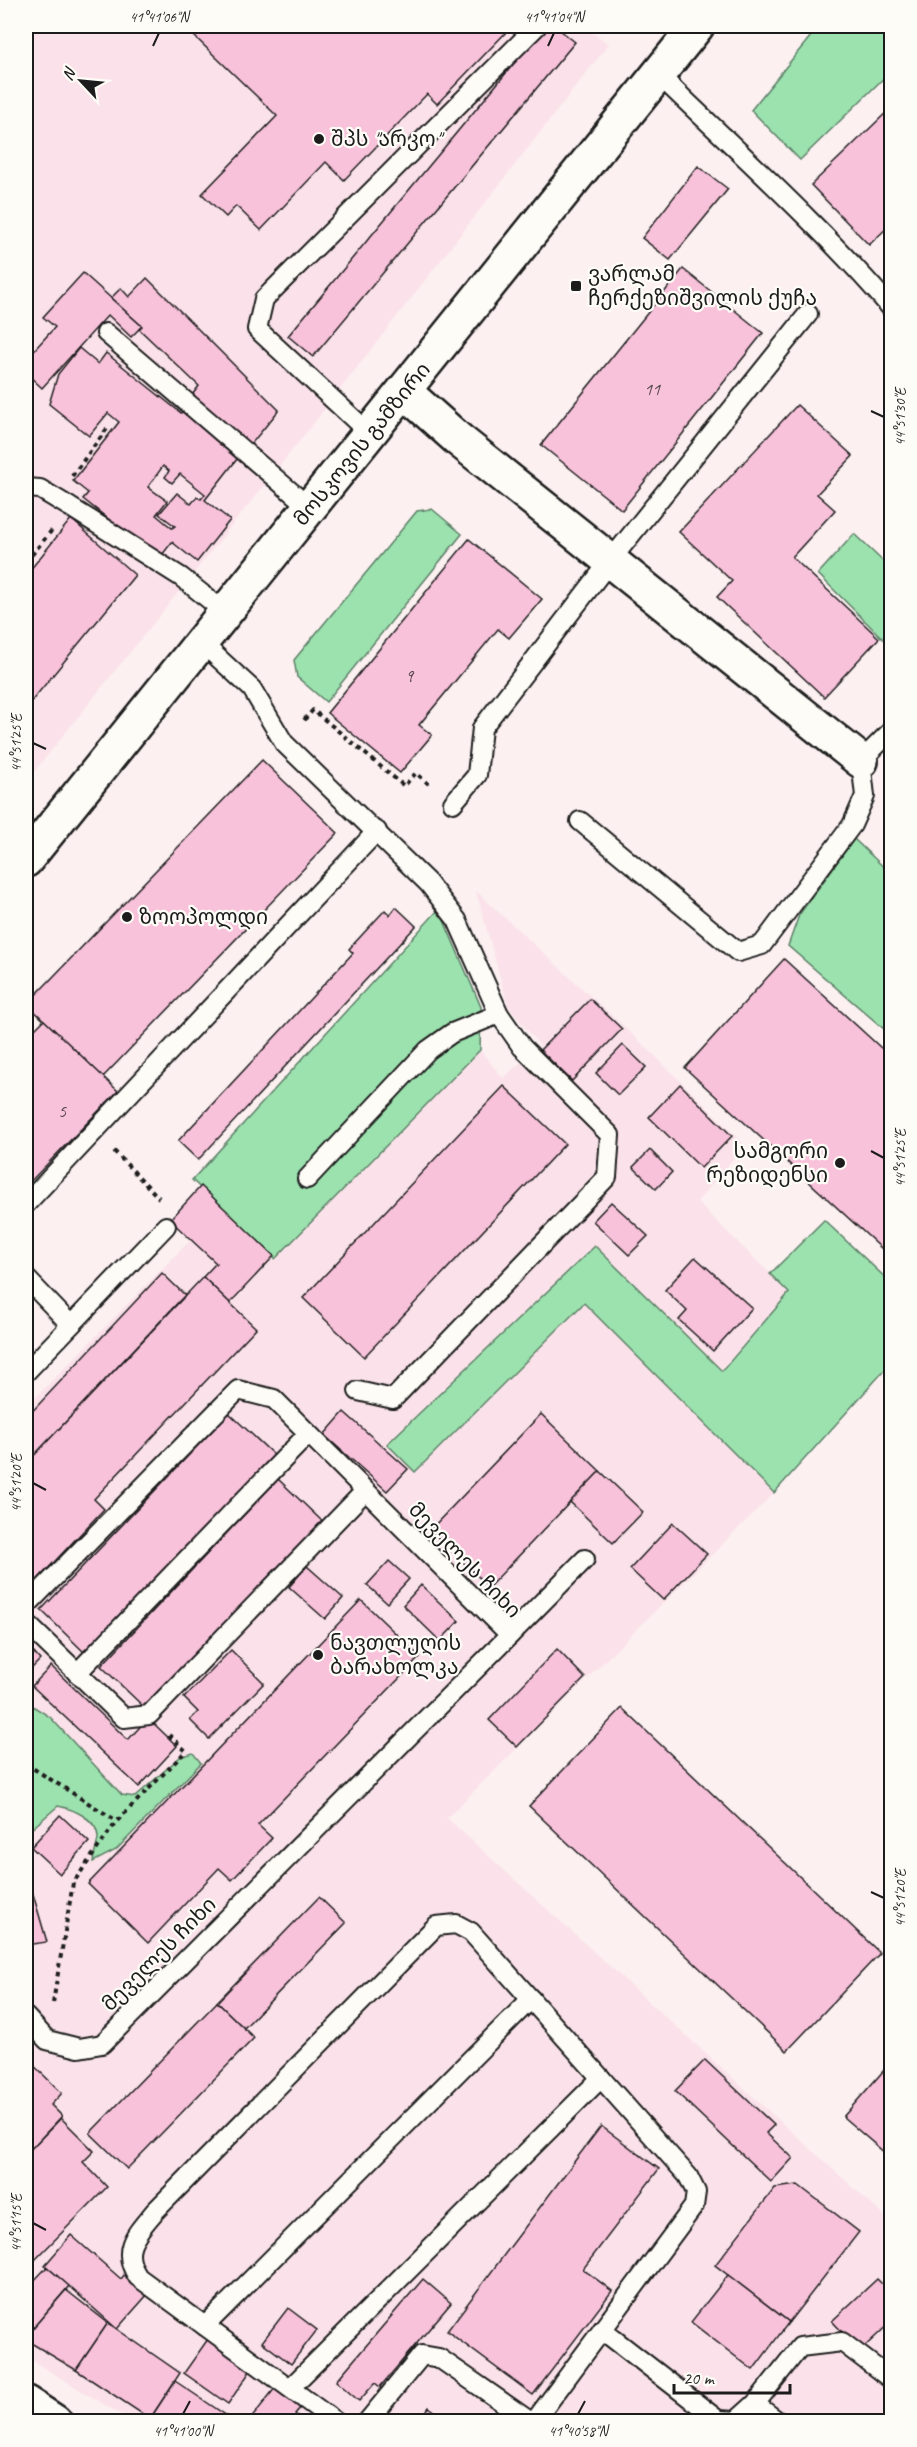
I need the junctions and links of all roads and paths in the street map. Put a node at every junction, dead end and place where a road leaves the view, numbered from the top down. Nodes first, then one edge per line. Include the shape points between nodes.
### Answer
1 (537, 26) edge
2 (697, 26) edge
3 (658, 74) junction
4 (891, 309) edge
5 (808, 314) dead end
6 (106, 333) dead end
7 (404, 391) junction
8 (109, 426) dead end
9 (370, 434) junction
10 (26, 488) edge
11 (63, 503) junction
12 (310, 508) junction
13 (610, 561) junction
14 (26, 562) edge
15 (226, 613) junction
16 (202, 643) junction
17 (891, 730) edge
18 (284, 743) junction
19 (861, 761) junction
20 (453, 803) joint
21 (579, 821) dead end
22 (377, 831) junction
23 (26, 861) edge
24 (499, 1014) junction
25 (96, 1131) junction
26 (307, 1179) dead end
27 (26, 1204) edge
28 (166, 1226) joint
29 (26, 1278) edge
30 (70, 1324) junction
31 (26, 1372) edge
32 (358, 1391) dead end
33 (308, 1434) junction
34 (365, 1491) junction
35 (585, 1559) dead end
36 (26, 1606) edge
37 (26, 1623) edge
38 (510, 1635) junction
39 (77, 1672) junction
40 (149, 1715) junction
41 (26, 1764) edge
42 (117, 1821) junction
43 (531, 1999) junction
44 (26, 2017) edge
45 (47, 2040) junction
46 (601, 2078) junction
47 (205, 2326) junction
48 (602, 2330) junction
49 (891, 2380) edge
50 (290, 2388) junction
51 (26, 2403) edge
52 (755, 2404) junction
53 (55, 2421) edge
54 (336, 2421) edge
55 (367, 2421) edge
56 (532, 2421) edge
57 (779, 2421) edge

1 - 9 lane via 264,299 257,329
2 - 3 main road, მოსკოვის გამზირი
3 - 4 lane via 779,190
3 - 7 main road, მოსკოვის გამზირი
5 - 13 lane
6 - 12 lane
7 - 9 main road, მოსკოვის გამზირი
7 - 13 main road
8 - 11 path
9 - 12 main road, მოსკოვის გამზირი
10 - 11 lane via 40,489
11 - 14 path
11 - 15 lane via 181,577
12 - 15 main road, მოსკოვის გამზირი
13 - 19 main road
13 - 20 lane via 482,728 477,775
15 - 16 main road, მოსკოვის გამზირი
16 - 18 lane via 252,689
16 - 23 main road, მოსკოვის გამზირი
17 - 19 lane
18 - 20 path via 313,710 404,786 416,773
18 - 22 lane
19 - 21 lane via 865,796 852,825 762,945 738,952
22 - 24 lane via 428,883 457,920
22 - 25 lane
24 - 26 lane via 452,1033 428,1050
24 - 32 lane via 522,1047 610,1135 607,1177 393,1399
25 - 27 lane
25 - 28 path via 171,1210
28 - 30 lane
29 - 30 lane
30 - 31 lane
33 - 34 lane, მეველეს ჩიხი
33 - 36 lane, მეველეს ჩიხი via 274,1399 238,1390
33 - 39 lane
34 - 38 lane, მეველეს ჩიხი
34 - 40 lane
35 - 38 lane
37 - 39 lane
38 - 45 lane, მეველეს ჩიხი via 102,2044 79,2048
39 - 40 lane via 124,1718
40 - 42 path via 186,1751
41 - 42 path
42 - 45 path via 73,1883
43 - 46 lane
43 - 47 lane
43 - 47 lane via 471,1932 456,1924 436,1926 428,1934 137,2233 129,2250 131,2266 138,2277
44 - 45 lane
46 - 48 lane via 688,2176 696,2192 694,2206
46 - 50 lane
47 - 50 lane
48 - 52 lane via 718,2420 736,2421
48 - 56 lane
49 - 52 lane via 842,2342 800,2347
50 - 54 lane
51 - 53 main road
52 - 57 lane
55 - 56 lane via 422,2355 439,2358

